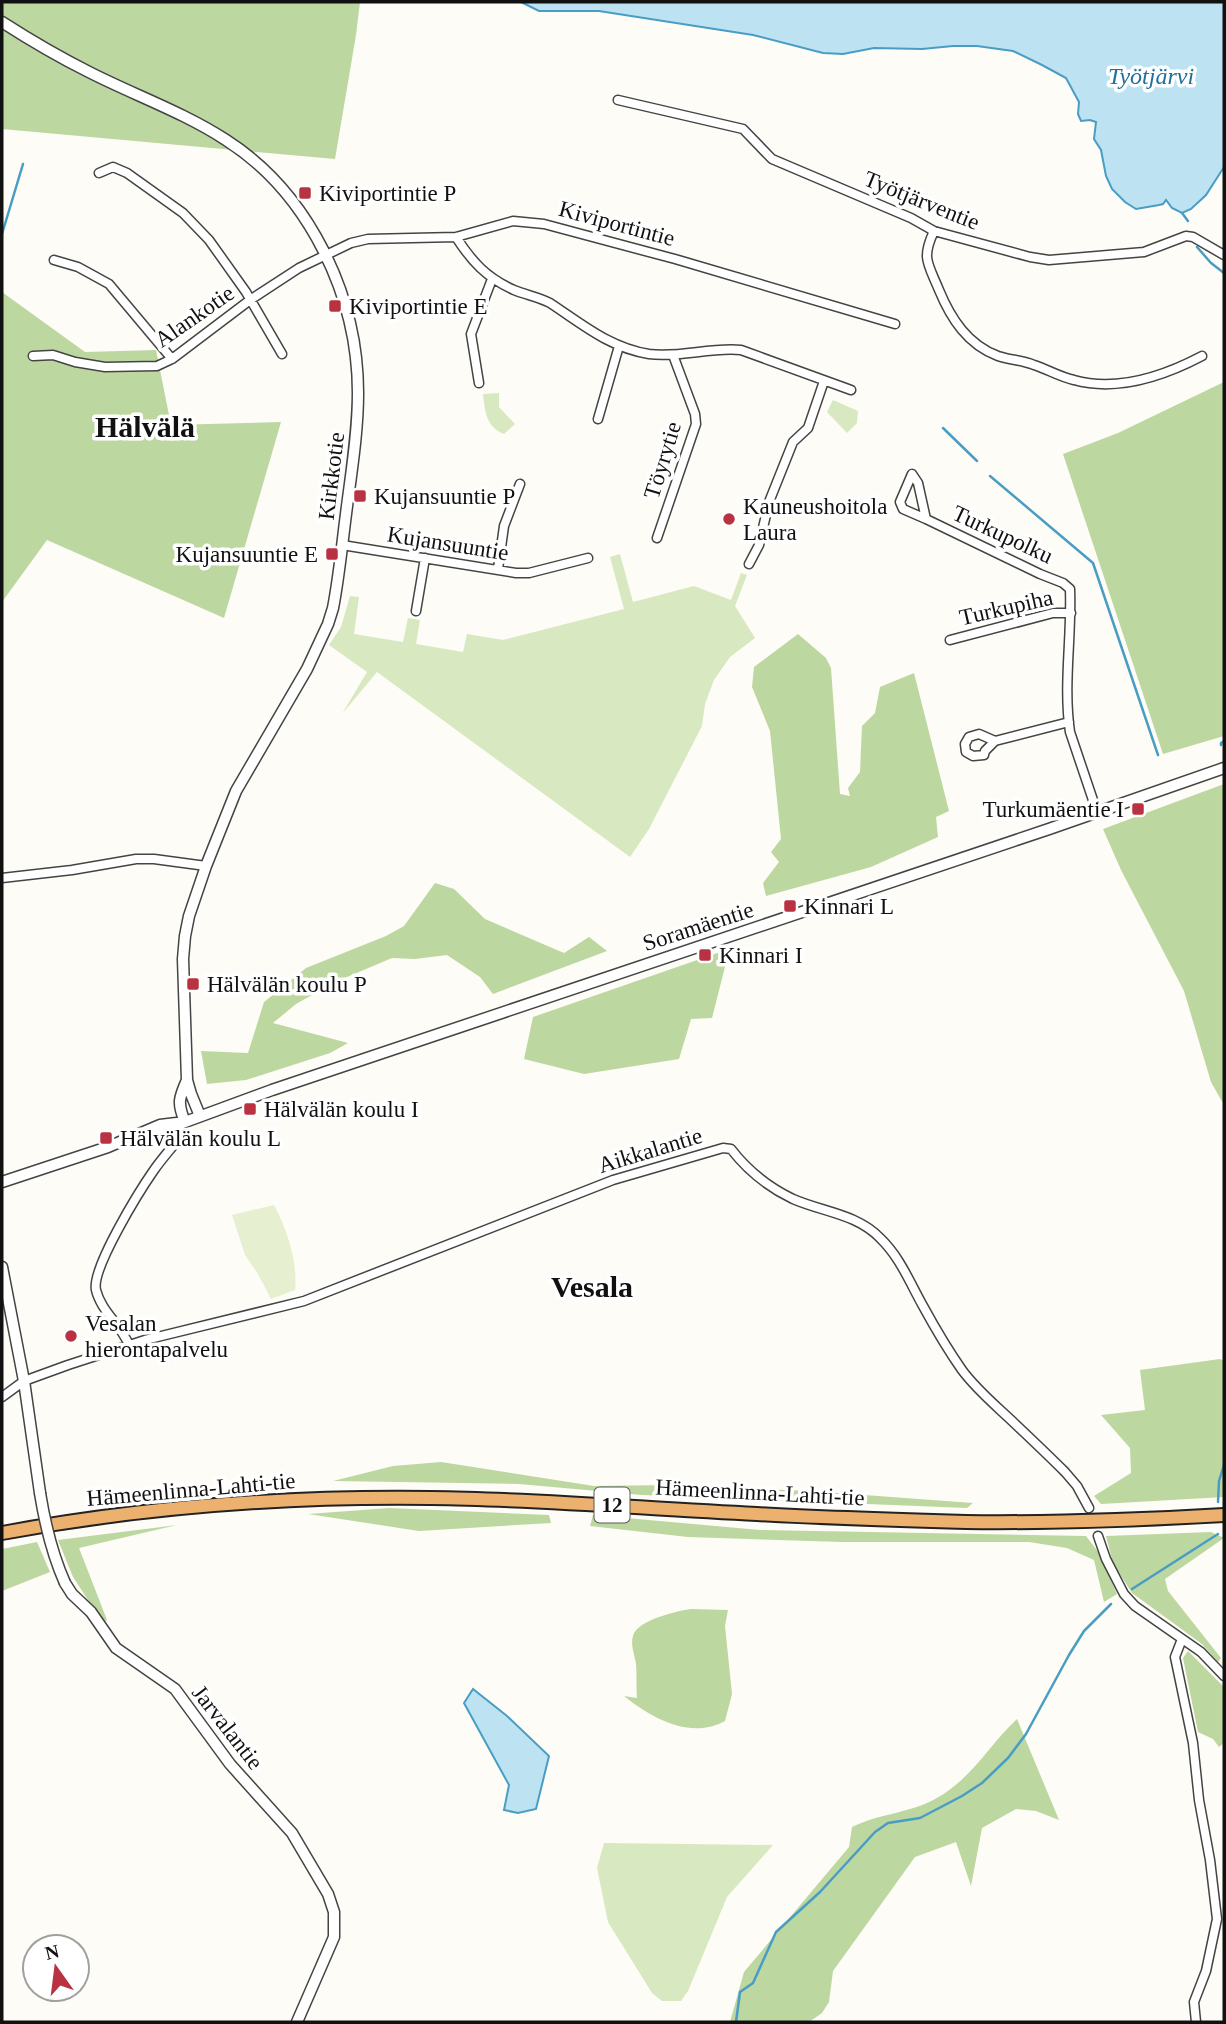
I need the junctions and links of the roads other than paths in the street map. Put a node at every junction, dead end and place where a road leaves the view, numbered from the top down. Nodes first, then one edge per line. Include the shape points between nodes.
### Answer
1 (2, 22) edge
2 (618, 100) dead end
3 (99, 173) dead end
4 (934, 231) junction
5 (456, 237) junction
6 (325, 254) junction
7 (1224, 255) edge
8 (54, 260) dead end
9 (492, 279) junction
10 (250, 300) junction
11 (895, 324) dead end
12 (619, 346) junction
13 (282, 354) dead end
14 (673, 355) junction
15 (33, 356) dead end
16 (1202, 356) dead end
17 (172, 359) junction
18 (824, 381) junction
19 (479, 383) dead end
20 (851, 390) dead end
21 (598, 419) dead end
22 (520, 484) dead end
23 (926, 519) junction
24 (657, 538) dead end
25 (342, 545) junction
26 (425, 558) junction
27 (588, 558) dead end
28 (749, 564) dead end
29 (498, 569) junction
30 (416, 611) dead end
31 (1071, 613) junction
32 (950, 640) dead end
33 (1069, 722) junction
34 (995, 741) dead end
35 (1224, 768) edge
36 (1097, 812) junction
37 (206, 866) junction
38 (2, 877) edge
39 (187, 1080) junction
40 (200, 1116) junction
41 (185, 1122) junction
42 (177, 1141) dead end
43 (2, 1182) edge
44 (2, 1267) edge
45 (129, 1345) junction
46 (24, 1381) junction
47 (2, 1397) edge
48 (1089, 1508) dead end
49 (1224, 1515) edge
50 (2, 1533) edge
51 (1098, 1536) dead end
52 (1182, 1639) junction
53 (1224, 1676) edge
54 (297, 2022) edge
55 (1196, 2022) edge

1 - 6 street, Kirkkotie via 88,72 230,142 274,180
2 - 4 street, Työtjärventie via 743,130 772,159
3 - 10 street via 113,167 127,173 183,213 209,240
4 - 7 street, Työtjärventie via 1049,260 1144,252 1186,236
4 - 16 street via 926,258 948,312 976,346 1074,380 1103,384 1129,383 1177,369
5 - 6 street, Kiviportintie via 368,239
5 - 9 street via 470,259
5 - 11 street, Kiviportintie via 513,221 544,223
6 - 10 street, Alankotie
6 - 25 street, Kirkkotie via 349,319 358,375
8 - 17 street via 109,284
9 - 12 street via 547,301
9 - 19 street via 471,334
10 - 13 street
10 - 17 street, Alankotie
12 - 14 street
12 - 21 street
14 - 18 street via 741,350
14 - 24 street, Töyrytie via 696,424
15 - 17 street, Alankotie via 52,355 105,366 156,366
18 - 20 street
18 - 28 street via 808,428 793,442
22 - 29 street via 505,526
23 - 23 street, Turkupolku via 918,483 912,474 900,502 903,509
23 - 31 street, Turkupolku via 1063,583 1070,589
25 - 26 street, Kujansuuntie
25 - 37 street, Kirkkotie via 336,592 324,633 236,791
26 - 29 street, Kujansuuntie
26 - 30 street
27 - 29 street, Kujansuuntie via 529,573
31 - 32 street, Turkupiha via 1053,613
31 - 33 street
33 - 34 street
33 - 36 street
35 - 36 street, Soramäentie
36 - 40 street, Soramäentie
37 - 38 street via 136,859
37 - 39 street, Kirkkotie via 185,936
39 - 40 street, Kirkkotie
39 - 41 street, Kirkkotie via 179,1099
40 - 41 street, Soramäentie
41 - 43 street, Soramäentie via 160,1125
42 - 45 street via 148,1179 96,1278 99,1299
44 - 46 street, Jarvalantie
45 - 46 street, Aikkalantie
45 - 48 street, Aikkalantie via 304,1301 612,1180 709,1151 731,1149 750,1171 780,1192 852,1219 879,1236 905,1271 963,1371 1065,1472
46 - 47 street, Aikkalantie
46 - 54 street, Jarvalantie, bridge via 47,1531 65,1583 116,1648 175,1689 230,1764 292,1833 328,1894 334,1937
49 - 50 highway, Hämeenlinna-Lahti-tie / 12 via 967,1522 518,1500 355,1498 183,1508
51 - 52 street via 1124,1594
52 - 53 street
52 - 55 street via 1175,1657 1193,1743 1217,1919 1194,2002

